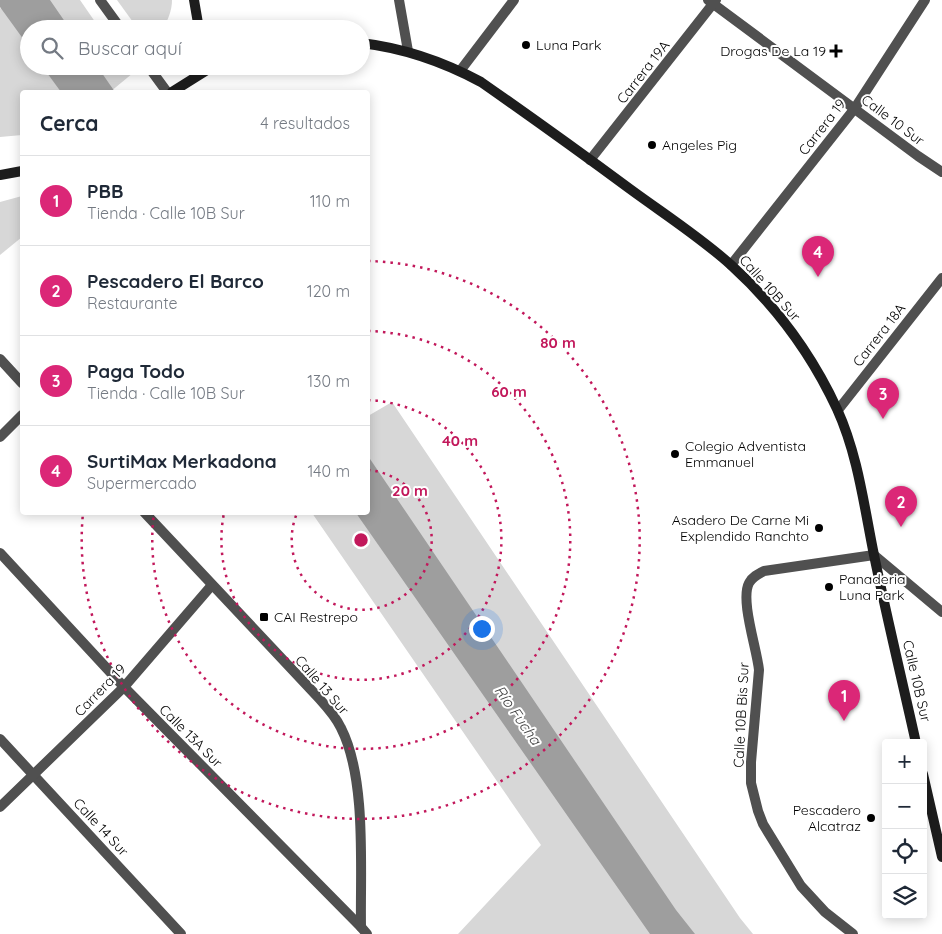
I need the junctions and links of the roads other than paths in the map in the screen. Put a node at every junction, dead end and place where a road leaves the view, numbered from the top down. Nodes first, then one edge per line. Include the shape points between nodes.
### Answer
1 (100, 0) edge
2 (194, 0) edge
3 (399, 0) edge
4 (514, 0) edge
5 (925, 0) edge
6 (713, 1) edge
7 (114, 20) edge
8 (197, 20) edge
9 (370, 44) edge
10 (408, 51) junction
11 (460, 71) junction
12 (155, 75) edge
13 (199, 75) edge
14 (166, 90) edge
15 (175, 90) edge
16 (855, 108) junction
17 (590, 160) junction
18 (20, 171) edge
19 (942, 172) edge
20 (0, 175) edge
21 (731, 265) junction
22 (942, 278) edge
23 (0, 360) edge
24 (20, 382) edge
25 (838, 410) junction
26 (20, 417) edge
27 (0, 437) edge
28 (147, 515) edge
29 (0, 553) edge
30 (874, 555) junction
31 (212, 584) junction
32 (942, 612) edge
33 (124, 687) junction
34 (0, 739) edge
35 (915, 739) edge
36 (33, 775) junction
37 (925, 784) edge
38 (0, 807) edge
39 (942, 857) edge
40 (364, 931) edge
41 (181, 934) edge
42 (853, 934) edge

1 - 7 street
2 - 8 main road
3 - 10 street
4 - 11 street
5 - 16 street, Carrera 19
6 - 16 street, Calle 10 Sur
6 - 17 street, Carrera 19A
9 - 10 main road, Calle 10B Sur
10 - 11 main road, Calle 10B Sur
11 - 17 main road, Calle 10B Sur via 481,82
12 - 14 street
13 - 15 main road
16 - 19 street, Calle 10 Sur
16 - 21 street, Carrera 19
17 - 21 main road, Calle 10B Sur
18 - 20 main road
21 - 25 main road, Calle 10B Sur via 797,339
22 - 25 street, Carrera 18A
23 - 24 street
25 - 30 main road, Calle 10B Sur via 858,469
26 - 27 street
28 - 31 street, Calle 13 Sur
29 - 33 street, Calle 13A Sur
30 - 32 street
30 - 35 main road, Calle 10B Sur
30 - 42 street, Calle 10B Bis Sur via 764,571 754,577 746,590 759,670 751,762 751,783 758,810 763,824 801,886 825,912
31 - 33 street, Carrera 19
31 - 40 street, Calle 13 Sur via 316,695 341,728 354,767 358,793
33 - 36 street, Carrera 19
33 - 40 street, Calle 13A Sur
34 - 36 street, Calle 14 Sur
36 - 38 street, Carrera 19
36 - 41 street, Calle 14 Sur
37 - 39 main road

